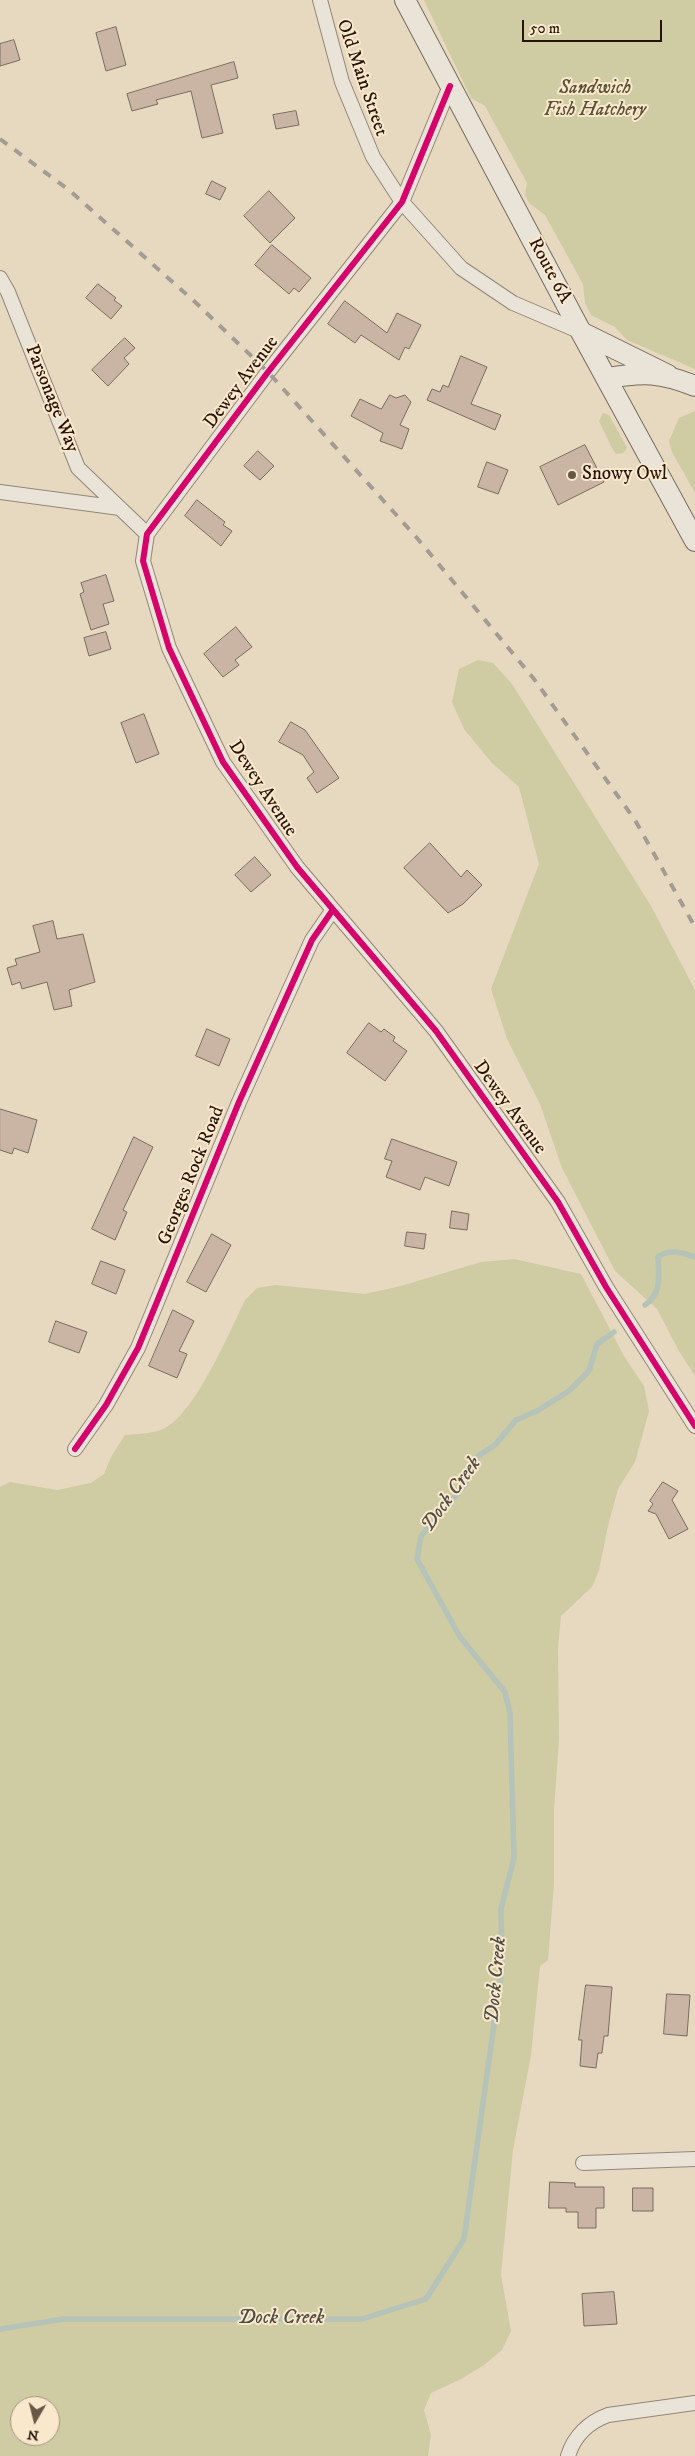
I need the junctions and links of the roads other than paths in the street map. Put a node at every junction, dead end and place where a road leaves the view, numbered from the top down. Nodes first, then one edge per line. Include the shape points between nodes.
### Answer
1 (320, 0) edge
2 (405, 0) edge
3 (450, 86) junction
4 (402, 202) junction
5 (0, 278) edge
6 (581, 332) junction
7 (668, 375) junction
8 (607, 378) junction
9 (695, 386) edge
10 (0, 492) edge
11 (120, 508) junction
12 (147, 534) junction
13 (695, 541) edge
14 (332, 911) junction
15 (695, 1426) edge
16 (75, 1449) dead end
17 (695, 2159) edge
18 (583, 2163) dead end
19 (695, 2403) edge
20 (568, 2456) edge

1 - 4 street, Old Main Street via 342,82 373,157
2 - 3 main road, Route 6A
3 - 4 street, Dewey Avenue
3 - 6 main road, Route 6A
4 - 6 street, Old Main Street via 461,268 513,303
4 - 12 street, Dewey Avenue via 268,372
5 - 11 street, Parsonage Way via 78,468
6 - 7 main road
6 - 8 main road, Route 6A
7 - 8 main road via 631,374
7 - 9 main road
8 - 13 main road, Route 6A
10 - 11 street
11 - 12 street, Parsonage Way
12 - 14 street, Dewey Avenue via 143,561 169,648 219,754 297,867
14 - 15 street, Dewey Avenue via 436,1031 558,1202 606,1287
14 - 16 street, Georges Rock Road via 312,940 247,1084 138,1348 106,1405
17 - 18 street
19 - 20 street via 608,2415 587,2425

